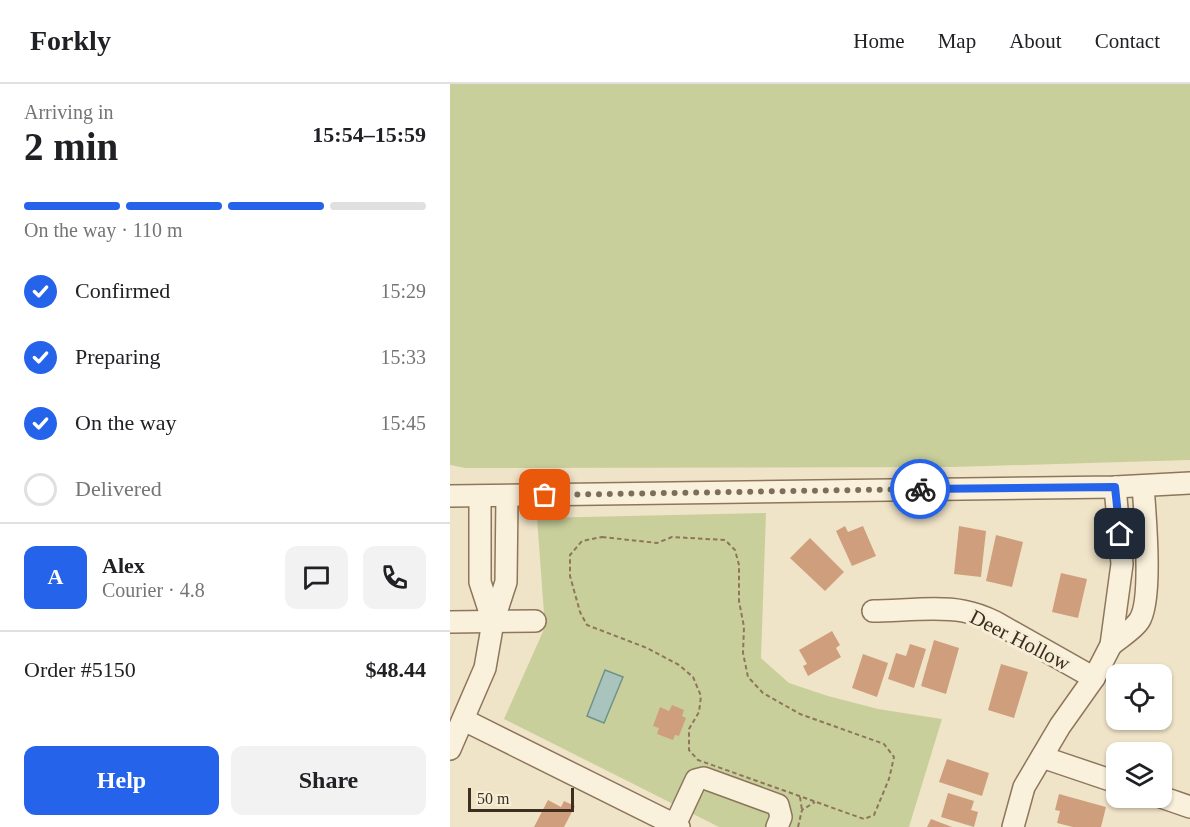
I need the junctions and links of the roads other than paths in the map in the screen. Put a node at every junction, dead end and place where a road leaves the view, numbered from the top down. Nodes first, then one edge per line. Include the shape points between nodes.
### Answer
1 (1190, 483) edge
2 (1143, 486) junction
3 (1115, 487) junction
4 (450, 496) edge
5 (480, 496) junction
6 (507, 496) junction
7 (873, 611) dead end
8 (535, 621) dead end
9 (450, 622) edge
10 (493, 622) junction
11 (1111, 645) junction
12 (1094, 678) junction
13 (464, 720) junction
14 (450, 749) edge
15 (1042, 757) junction
16 (1106, 779) edge
17 (1172, 801) edge
18 (1190, 807) edge
19 (677, 826) edge
20 (777, 827) edge
21 (1012, 827) edge

1 - 2 street
2 - 3 street
2 - 11 street via 1145,599 1140,620
3 - 6 street
3 - 11 street via 1122,564
4 - 5 street
5 - 6 street
5 - 10 street via 480,582
6 - 10 street via 506,582
7 - 12 street, Deer Hollow via 962,610 995,622
8 - 10 street
9 - 10 street
10 - 13 street via 485,668
11 - 12 street
12 - 15 street
13 - 14 street
13 - 19 street
15 - 16 street
15 - 21 street via 1024,787
17 - 18 street
19 - 20 street via 696,780 704,778 778,805 781,817

